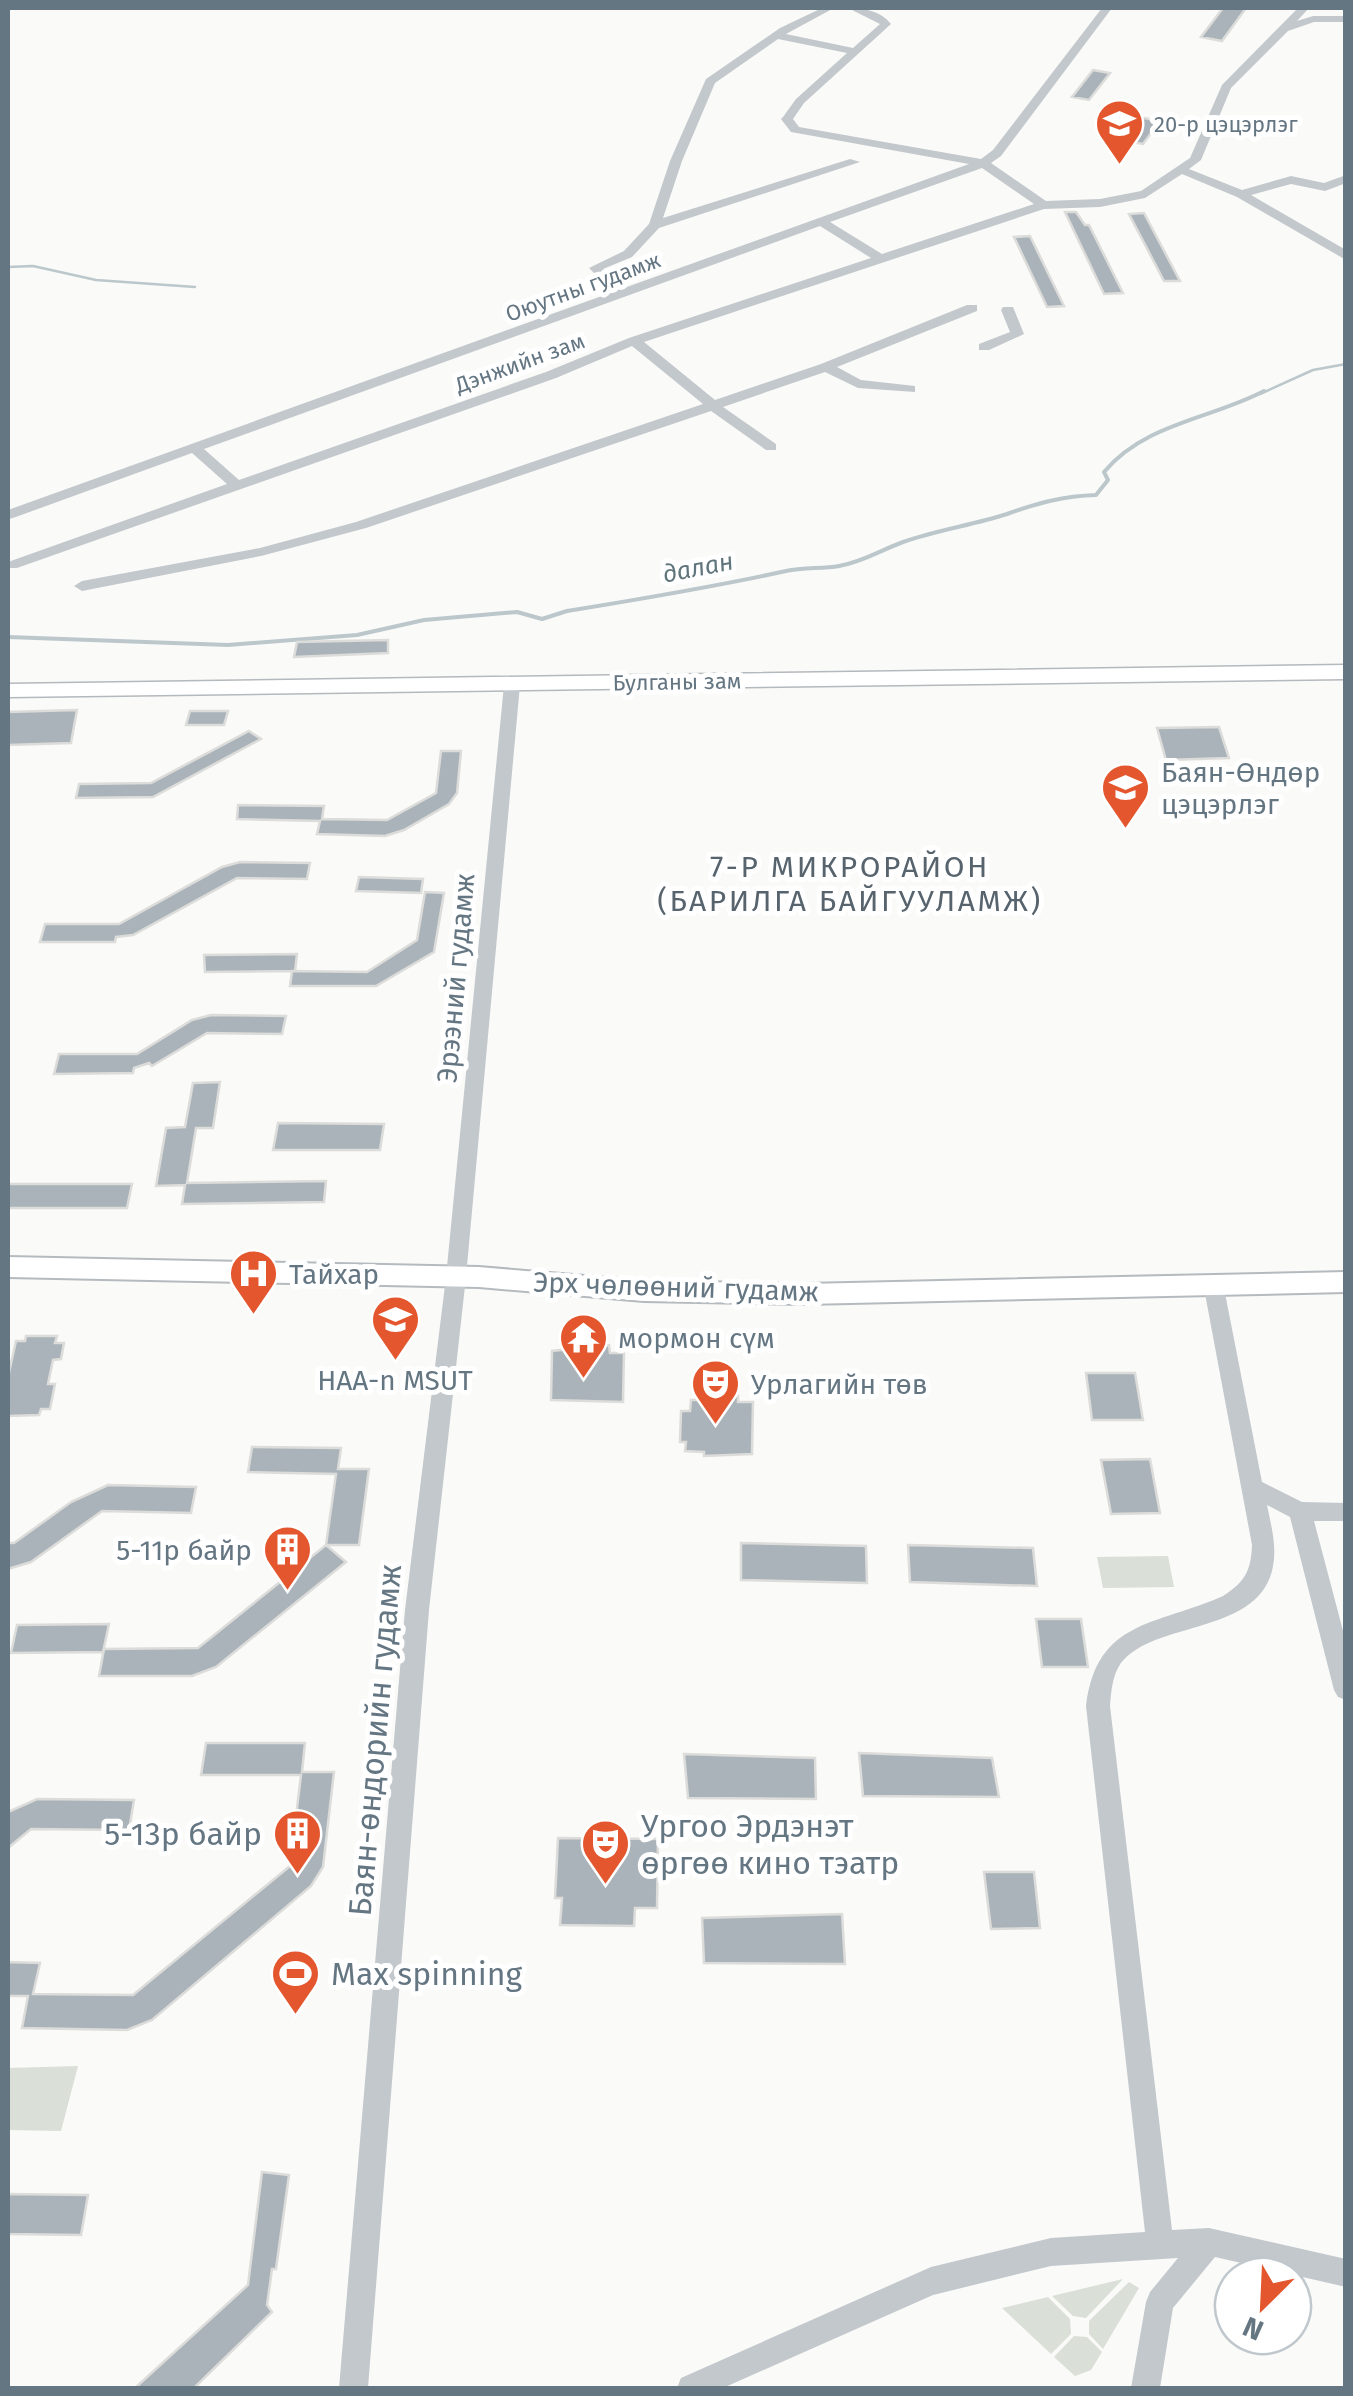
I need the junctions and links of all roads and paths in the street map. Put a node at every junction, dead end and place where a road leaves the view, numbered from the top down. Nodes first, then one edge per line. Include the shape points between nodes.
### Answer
1 (829, 8) edge
2 (853, 8) edge
3 (1107, 8) edge
4 (1304, 8) edge
5 (1346, 19) edge
6 (1281, 31) junction
7 (776, 35) junction
8 (852, 51) junction
9 (854, 162) dead end
10 (983, 164) junction
11 (1180, 170) junction
12 (1346, 178) edge
13 (1241, 194) junction
14 (1043, 206) junction
15 (824, 222) junction
16 (655, 225) junction
17 (1346, 256) edge
18 (880, 259) junction
19 (623, 294) junction
20 (972, 308) dead end
21 (1008, 310) dead end
22 (634, 341) junction
23 (984, 347) dead end
24 (826, 367) junction
25 (910, 390) dead end
26 (712, 406) junction
27 (772, 446) dead end
28 (193, 447) junction
29 (237, 486) junction
30 (8, 515) edge
31 (12, 565) dead end
32 (82, 586) dead end
33 (1346, 672) edge
34 (512, 685) junction
35 (8, 692) edge
36 (8, 1267) edge
37 (456, 1277) junction
38 (1346, 1282) edge
39 (1212, 1283) junction
40 (1253, 1488) junction
41 (1300, 1511) junction
42 (1346, 1512) edge
43 (1346, 1690) edge
44 (1209, 2242) junction
45 (1160, 2244) junction
46 (1346, 2273) edge
47 (353, 2388) edge
48 (690, 2388) edge
49 (1146, 2388) edge

1 - 7 street
2 - 8 street via 886,24
3 - 10 street, Оюутны гудамж
4 - 6 street
5 - 6 street via 1312,20
6 - 11 street via 1226,87 1200,154
7 - 8 street
7 - 16 street via 710,81
8 - 10 street via 800,101 787,120 794,130
9 - 16 street
10 - 14 street
10 - 15 street, Оюутны гудамж
11 - 13 street
11 - 14 street, Дэнжийн зам via 1146,194
12 - 13 street via 1325,187 1292,180
13 - 17 street
14 - 18 street, Дэнжийн зам
15 - 18 street
15 - 19 street, Оюутны гудамж
16 - 19 street via 628,254 596,268
18 - 22 street, Дэнжийн зам
19 - 28 street, Оюутны гудамж
20 - 24 street
21 - 23 street via 1017,334
22 - 26 street
22 - 29 street, Дэнжийн зам
24 - 25 street via 858,384
24 - 26 street
26 - 27 street
26 - 32 street via 361,525 261,552
28 - 29 street
28 - 30 street, Оюутны гудамж
29 - 31 street, Дэнжийн зам
33 - 34 highway, Булганы зам
34 - 35 highway, Булганы зам
34 - 37 street, Эрээний гудамж
36 - 37 main road, Эрх чөлөөний гудамж
37 - 39 main road, Эрх чөлөөний гудамж via 805,1294
37 - 47 street, Баян-өндорийн гудамж via 417,1610
38 - 39 main road, Эрх чөлөөний гудамж
39 - 40 street
40 - 41 street
40 - 45 street via 1263,1544 1255,1586 1119,1649 1102,1678 1098,1706
41 - 42 street
41 - 43 street
44 - 45 street
44 - 46 street
44 - 49 street via 1160,2302
45 - 48 street via 1051,2252 931,2281

